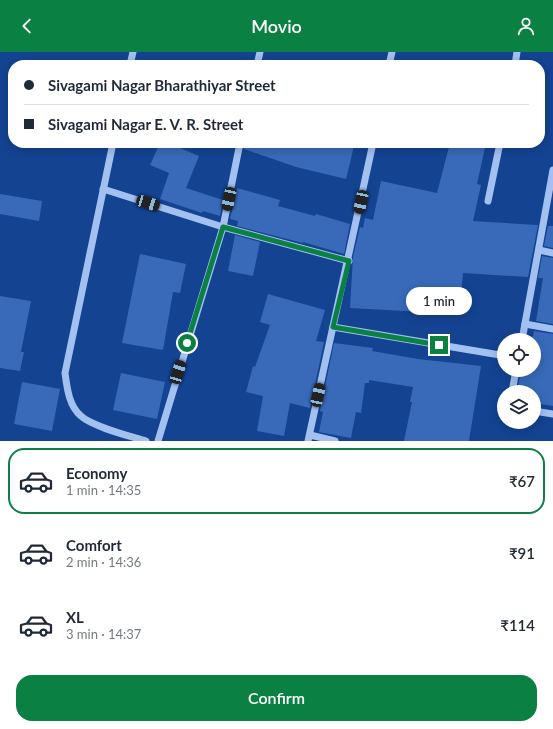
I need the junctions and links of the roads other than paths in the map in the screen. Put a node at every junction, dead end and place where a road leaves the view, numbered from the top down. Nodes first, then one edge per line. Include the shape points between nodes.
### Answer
1 (112, 148) edge
2 (239, 148) edge
3 (372, 148) edge
4 (499, 148) edge
5 (553, 174) edge
6 (103, 190) junction
7 (488, 201) dead end
8 (223, 227) junction
9 (539, 250) junction
10 (553, 253) edge
11 (349, 261) junction
12 (525, 324) junction
13 (333, 327) junction
14 (553, 329) edge
15 (523, 333) edge
16 (497, 354) edge
17 (541, 412) edge
18 (553, 414) edge
19 (309, 438) edge
20 (146, 441) edge
21 (158, 441) edge
22 (335, 441) edge

1 - 6 street
2 - 8 street
3 - 11 street
4 - 7 street
5 - 9 street
6 - 8 street
6 - 20 street via 65,373 68,394 81,417
8 - 11 street
8 - 21 street
9 - 10 street
9 - 12 street
11 - 13 street
12 - 14 street
12 - 15 street
13 - 16 street
13 - 19 street
17 - 18 street
19 - 22 street

